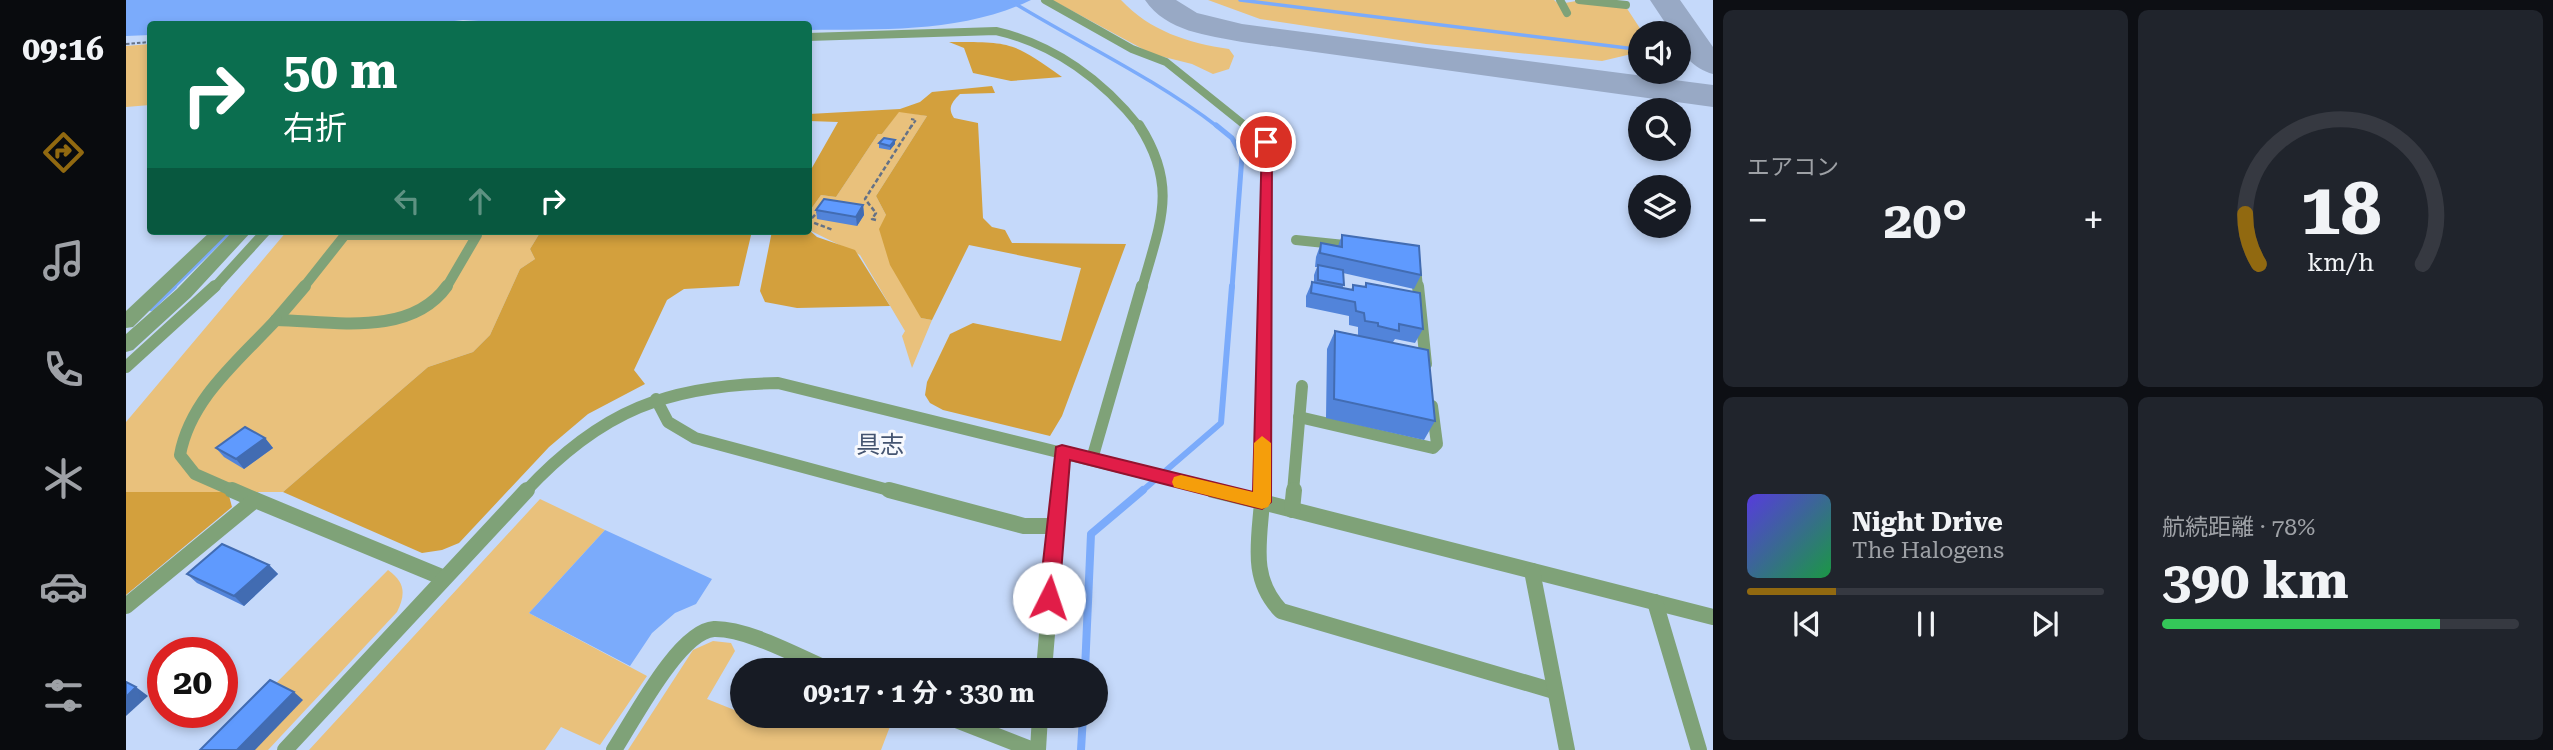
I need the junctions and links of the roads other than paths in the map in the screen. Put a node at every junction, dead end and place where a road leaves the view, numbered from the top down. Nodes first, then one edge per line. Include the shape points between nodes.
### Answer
1 (1045, 0) edge
2 (1560, 0) edge
3 (1579, 0) edge
4 (1626, 5) dead end
5 (1567, 13) dead end
6 (812, 37) edge
7 (217, 235) edge
8 (239, 235) edge
9 (262, 235) edge
10 (1296, 240) dead end
11 (1366, 246) edge
12 (1414, 253) edge
13 (276, 320) junction
14 (126, 322) edge
15 (126, 345) edge
16 (126, 367) edge
17 (1428, 372) edge
18 (1302, 386) dead end
19 (1431, 396) edge
20 (656, 398) junction
21 (1299, 418) junction
22 (1062, 452) junction
23 (1092, 459) junction
24 (255, 500) junction
25 (1262, 502) junction
26 (1292, 510) junction
27 (1054, 526) junction
28 (1532, 571) junction
29 (444, 578) junction
30 (1655, 602) junction
31 (126, 606) edge
32 (1713, 617) edge
33 (799, 658) edge
34 (1045, 658) edge
35 (1554, 691) junction
36 (978, 728) edge
37 (1039, 728) edge
38 (285, 750) edge
39 (614, 750) edge
40 (1036, 750) edge
41 (1566, 750) edge
42 (1699, 750) edge

1 - 25 lane via 1132,49 1166,62 1266,142
2 - 5 lane
3 - 4 lane
6 - 23 lane via 996,32 1021,36 1091,79 1119,102 1149,141 1163,180 1165,207
7 - 14 street
8 - 15 street
9 - 16 lane via 207,295
10 - 11 lane via 1312,248
12 - 17 lane
13 - 13 lane via 345,235 477,235 439,297 416,315 386,321
13 - 24 lane via 193,414 180,445 180,455 195,474
18 - 21 lane
19 - 21 lane via 1437,444 1433,448
20 - 22 lane via 726,383 778,383
20 - 27 lane via 668,422 695,438 1024,526
20 - 29 lane via 599,426 551,464
21 - 26 lane
22 - 23 lane
22 - 27 lane
23 - 25 lane
24 - 29 lane
24 - 31 lane
25 - 26 lane
25 - 35 lane via 1257,576 1269,601 1281,611
26 - 28 lane
27 - 34 lane
28 - 30 lane
28 - 35 lane
29 - 38 lane
30 - 32 lane
30 - 42 lane
33 - 39 lane via 729,631 692,636
35 - 41 lane
36 - 40 lane
37 - 40 lane

